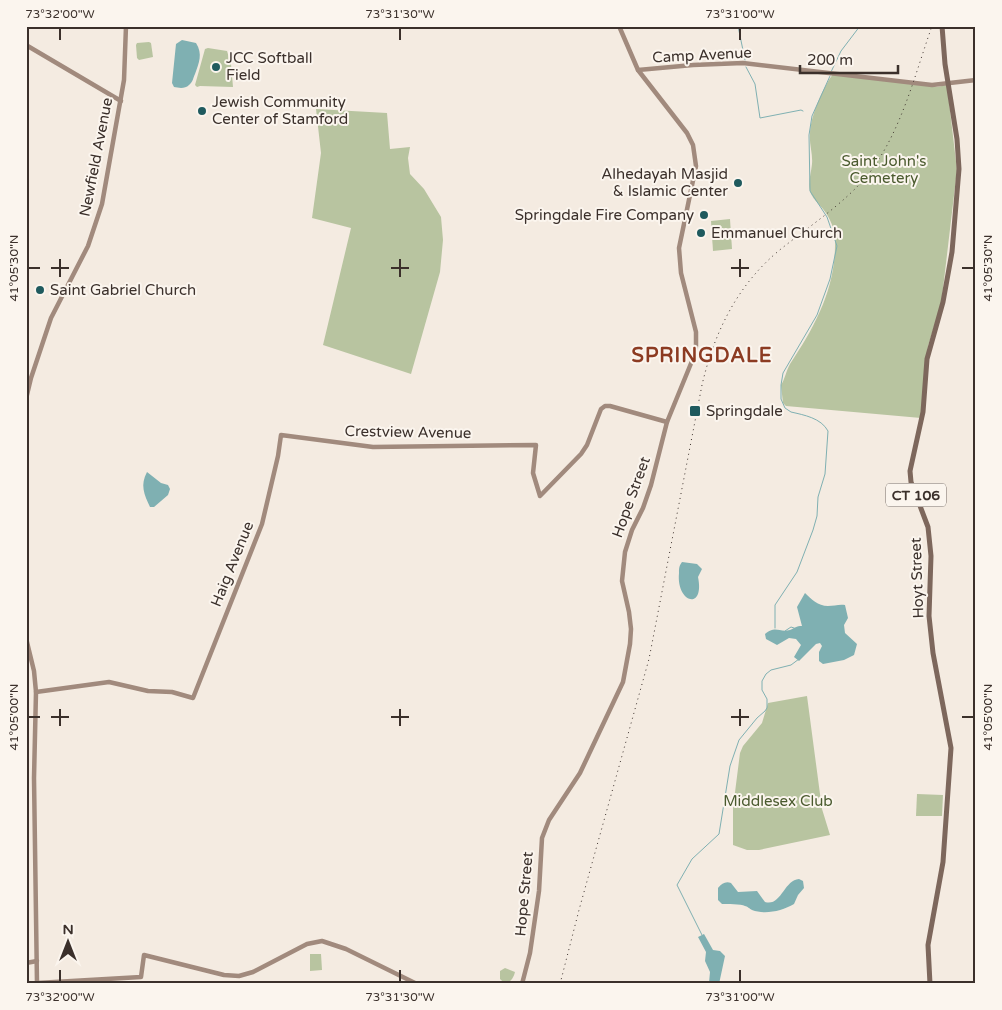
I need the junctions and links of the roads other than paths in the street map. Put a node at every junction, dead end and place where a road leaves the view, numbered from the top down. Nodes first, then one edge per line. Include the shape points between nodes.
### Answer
1 (126, 26) edge
2 (619, 26) edge
3 (942, 26) edge
4 (26, 45) edge
5 (638, 70) junction
6 (976, 80) edge
7 (948, 83) junction
8 (120, 101) junction
9 (26, 399) edge
10 (668, 422) junction
11 (281, 435) joint
12 (26, 638) edge
13 (36, 692) junction
14 (36, 961) junction
15 (26, 963) edge
16 (37, 983) edge
17 (417, 984) edge
18 (522, 984) edge
19 (930, 984) edge

1 - 8 street, Newfield Avenue
2 - 5 street, Hope Street
3 - 7 main road, Hoyt Street / CT 106
4 - 8 street
5 - 7 street, Camp Avenue via 743,63 932,85
5 - 10 street, Hope Street via 687,134 693,145 696,166 680,248 681,274 696,332 696,346
6 - 7 street, Camp Avenue
7 - 19 main road, Hoyt Street / CT 106 via 959,169 952,246 943,302 927,359 923,412 910,471 928,527 930,626 951,748 942,868 928,945
8 - 9 street, Newfield Avenue via 108,180 98,220 51,318
10 - 11 street, Crestview Avenue via 605,406 581,454 540,496 533,473 536,445 373,447
10 - 18 street, Hope Street via 651,485 625,552 622,581 631,629 624,682 576,781 543,833 532,943
11 - 13 street, Haig Avenue via 262,524 193,698 109,682
12 - 13 street
13 - 14 street
14 - 15 street
14 - 16 street
16 - 17 street via 141,977 144,955 240,976 310,943 322,941

